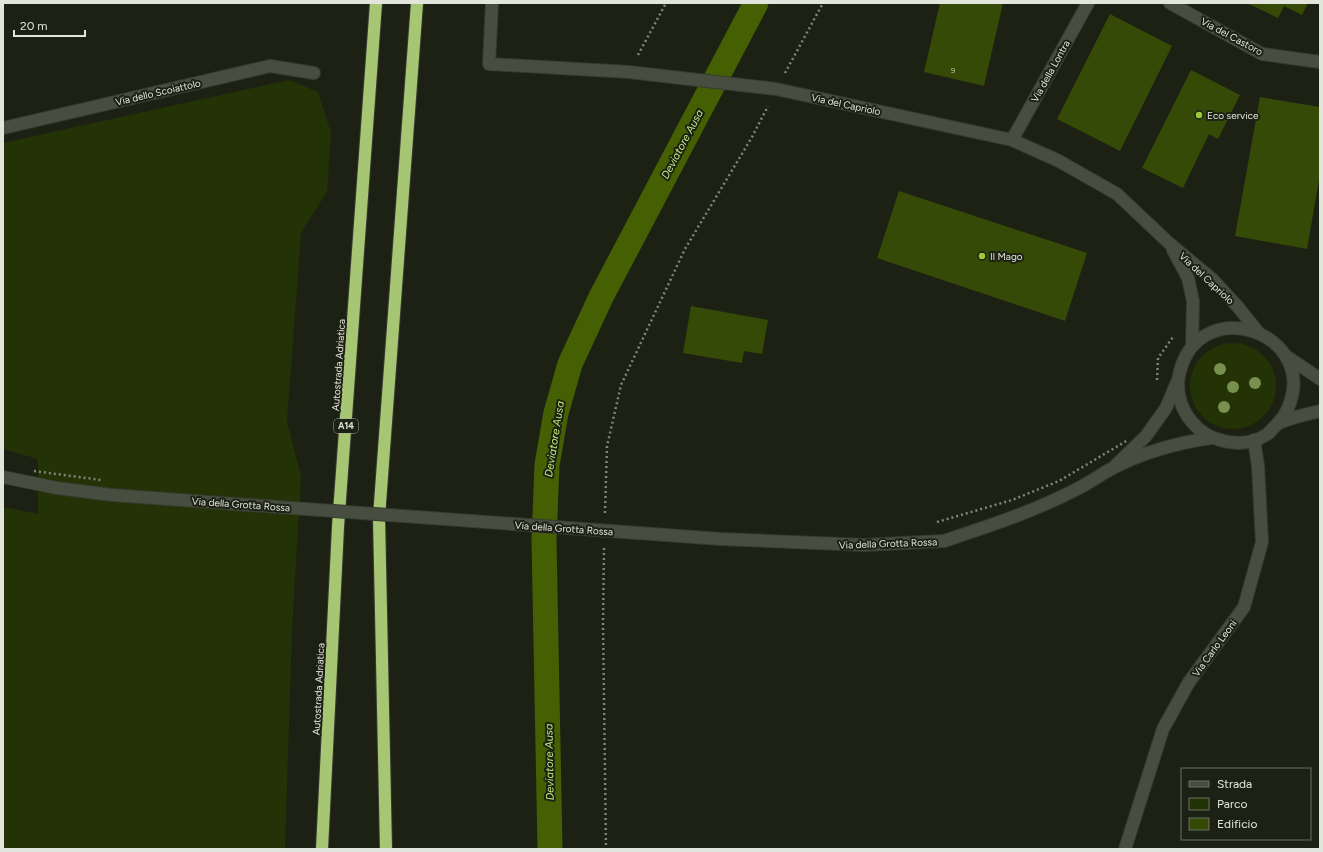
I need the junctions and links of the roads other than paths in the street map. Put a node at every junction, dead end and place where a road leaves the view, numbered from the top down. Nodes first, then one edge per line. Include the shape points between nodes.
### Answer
1 (376, 3) edge
2 (417, 3) edge
3 (492, 3) edge
4 (1088, 3) edge
5 (1170, 3) edge
6 (1320, 62) edge
7 (314, 73) dead end
8 (3, 128) edge
9 (1012, 140) junction
10 (1170, 244) junction
11 (1258, 332) junction
12 (1192, 346) junction
13 (1286, 356) junction
14 (1320, 379) edge
15 (1178, 380) junction
16 (1320, 411) edge
17 (1278, 424) junction
18 (1212, 438) junction
19 (1254, 440) junction
20 (1112, 468) junction
21 (3, 477) edge
22 (322, 849) edge
23 (386, 849) edge
24 (1125, 849) edge

1 - 22 highway, Autostrada Adriatica / A14 via 338,527
2 - 23 highway via 379,517
3 - 9 street, Via del Capriolo via 489,64 629,72 776,89
4 - 9 street, Via della Lontra
5 - 6 street, Via del Castoro via 1262,54
7 - 8 street, Via dello Scoiattolo via 270,66
9 - 10 street, Via del Capriolo via 1059,161 1117,194
10 - 11 street, Via del Capriolo via 1212,279
10 - 12 street, Via del Capriolo via 1188,278 1193,300
11 - 12 street via 1240,328 1222,329 1206,335
11 - 13 street via 1273,342
12 - 15 street via 1182,362
13 - 14 street
13 - 17 street via 1292,372 1293,391 1288,408
15 - 18 street via 1179,398 1185,414 1197,429
15 - 20 street, Via della Grotta Rossa via 1166,408 1146,436
16 - 17 street
17 - 19 street via 1265,436
18 - 19 street via 1230,443
18 - 20 street, Via della Grotta Rossa via 1184,442
19 - 24 street, Via Carlo Leoni via 1262,542 1244,607 1189,682 1163,729
20 - 21 street, Via della Grotta Rossa, bridge via 1077,489 1023,513 944,541 864,545 721,540 112,495 57,488

